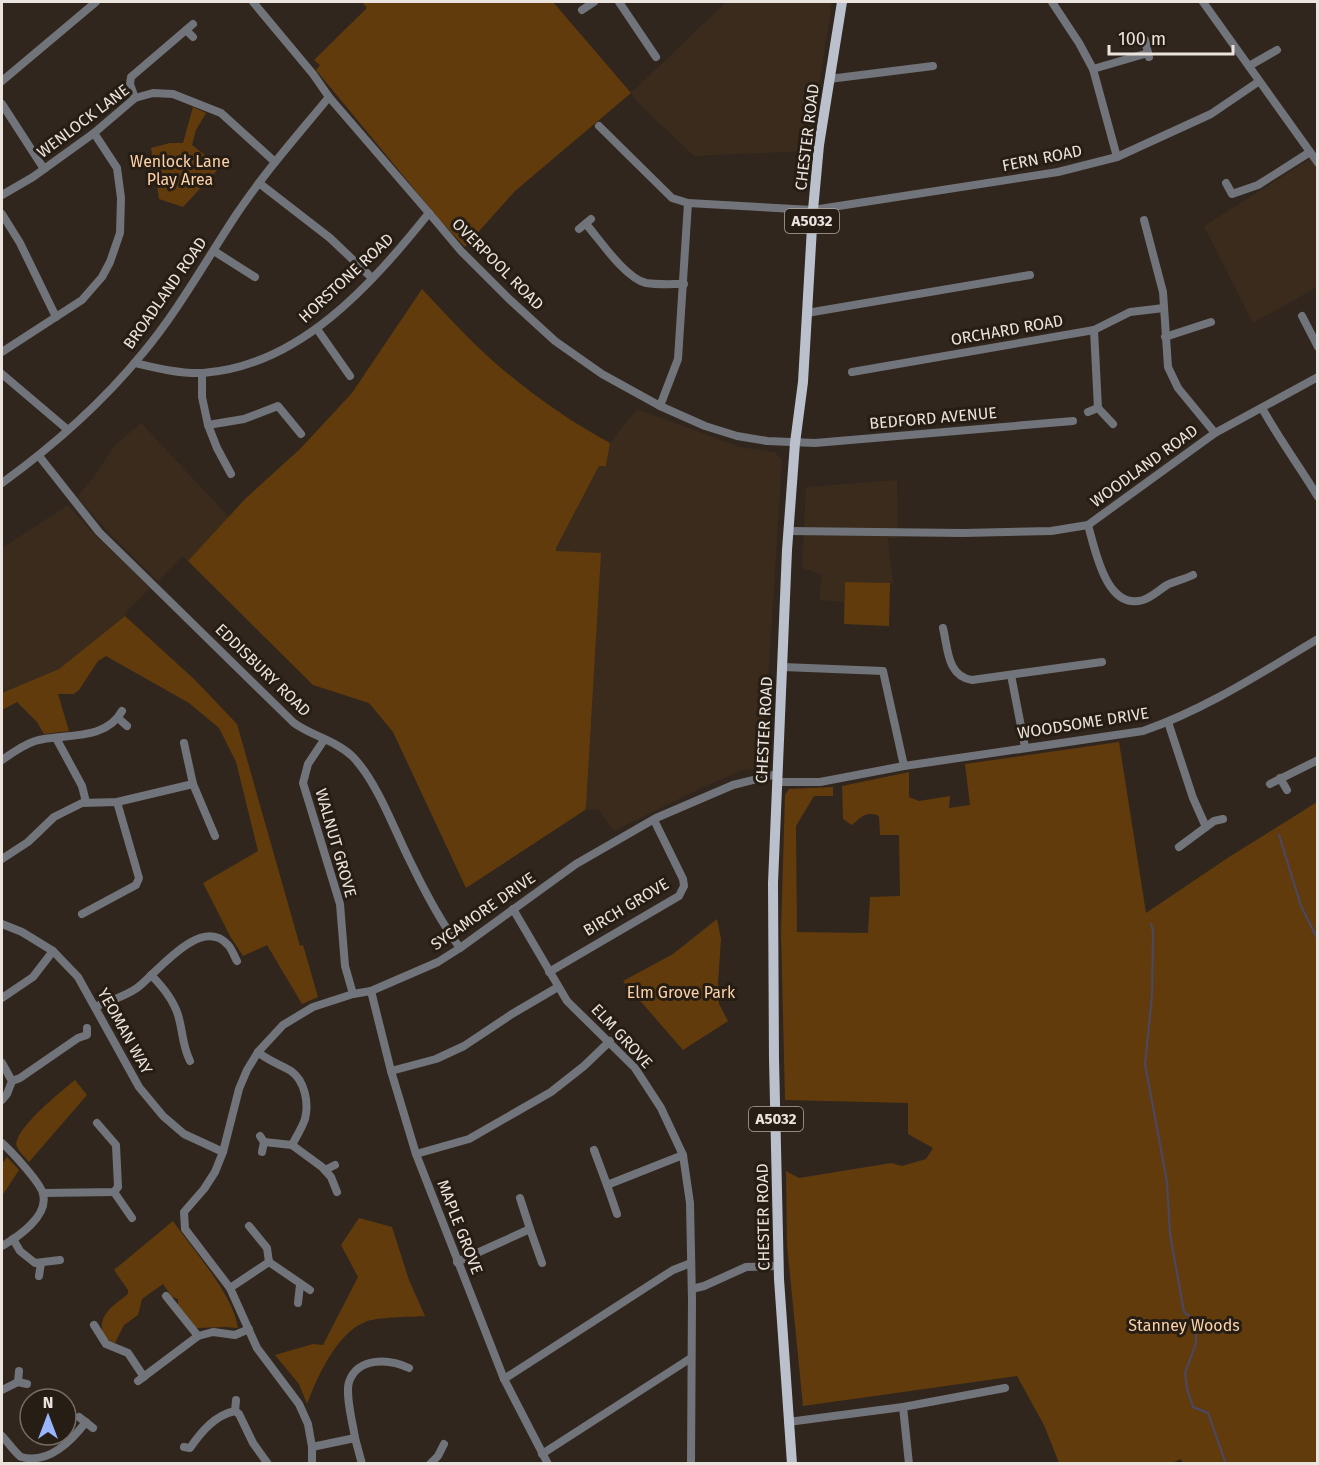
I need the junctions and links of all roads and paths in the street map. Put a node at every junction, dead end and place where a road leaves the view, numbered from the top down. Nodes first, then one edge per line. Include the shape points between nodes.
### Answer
1 (96, 2) edge
2 (253, 2) edge
3 (594, 2) edge
4 (619, 2) edge
5 (842, 2) edge
6 (1053, 2) edge
7 (1203, 2) edge
8 (582, 10) dead end
9 (193, 37) dead end
10 (1145, 40) dead end
11 (1277, 50) dead end
12 (656, 57) dead end
13 (933, 66) dead end
14 (1249, 66) junction
15 (1093, 69) junction
16 (829, 79) junction
17 (2, 81) edge
18 (1258, 82) junction
19 (329, 97) junction
20 (135, 98) junction
21 (2, 104) edge
22 (600, 126) dead end
23 (94, 133) junction
24 (1310, 152) junction
25 (1117, 157) junction
26 (275, 162) junction
27 (1317, 163) edge
28 (44, 170) junction
29 (259, 183) junction
30 (1226, 183) dead end
31 (2, 195) edge
32 (688, 203) junction
33 (813, 210) junction
34 (429, 213) junction
35 (2, 214) edge
36 (1144, 220) dead end
37 (586, 224) dead end
38 (214, 251) junction
39 (1030, 275) dead end
40 (255, 277) dead end
41 (372, 278) junction
42 (684, 284) junction
43 (1164, 308) junction
44 (807, 313) junction
45 (1302, 316) dead end
46 (56, 317) junction
47 (1211, 322) dead end
48 (317, 329) junction
49 (1094, 330) junction
50 (1165, 337) junction
51 (1317, 347) edge
52 (2, 352) edge
53 (135, 363) junction
54 (852, 372) dead end
55 (202, 373) junction
56 (2, 374) edge
57 (350, 376) dead end
58 (1317, 377) edge
59 (660, 406) junction
60 (1098, 408) junction
61 (1262, 408) junction
62 (1088, 412) dead end
63 (1073, 421) dead end
64 (1113, 424) dead end
65 (208, 425) junction
66 (68, 430) junction
67 (1215, 433) junction
68 (301, 434) dead end
69 (795, 443) junction
70 (39, 456) junction
71 (231, 474) dead end
72 (2, 483) edge
73 (1317, 497) edge
74 (1088, 525) junction
75 (789, 531) junction
76 (1193, 575) dead end
77 (943, 628) dead end
78 (1317, 639) edge
79 (1102, 662) dead end
80 (783, 667) junction
81 (1011, 675) junction
82 (1168, 722) junction
83 (127, 726) dead end
84 (56, 738) junction
85 (324, 740) junction
86 (184, 743) dead end
87 (1025, 747) junction
88 (1317, 760) edge
89 (2, 764) edge
90 (904, 766) junction
91 (777, 778) junction
92 (1281, 778) junction
93 (193, 784) junction
94 (1270, 784) dead end
95 (1287, 790) dead end
96 (86, 802) junction
97 (117, 802) junction
98 (1223, 819) dead end
99 (654, 820) junction
100 (1206, 826) junction
101 (215, 836) dead end
102 (1179, 847) dead end
103 (2, 859) edge
104 (513, 909) junction
105 (82, 914) dead end
106 (2, 924) edge
107 (460, 948) junction
108 (53, 951) junction
109 (237, 961) dead end
110 (549, 972) junction
111 (151, 975) junction
112 (558, 987) junction
113 (371, 991) junction
114 (353, 994) junction
115 (2, 998) edge
116 (95, 1007) junction
117 (89, 1035) dead end
118 (610, 1041) junction
119 (258, 1052) junction
120 (190, 1061) dead end
121 (2, 1063) edge
122 (391, 1071) junction
123 (12, 1081) junction
124 (2, 1100) edge
125 (97, 1123) dead end
126 (2, 1143) edge
127 (292, 1145) junction
128 (594, 1150) dead end
129 (223, 1152) junction
130 (262, 1152) dead end
131 (416, 1155) junction
132 (683, 1155) junction
133 (335, 1165) dead end
134 (325, 1170) junction
135 (607, 1185) junction
136 (114, 1192) junction
137 (337, 1192) dead end
138 (44, 1193) junction
139 (520, 1198) dead end
140 (617, 1214) dead end
141 (132, 1218) dead end
142 (249, 1226) dead end
143 (530, 1229) junction
144 (13, 1239) junction
145 (2, 1246) edge
146 (60, 1260) dead end
147 (269, 1262) junction
148 (457, 1262) junction
149 (41, 1263) junction
150 (542, 1263) dead end
151 (691, 1263) junction
152 (779, 1266) junction
153 (39, 1276) dead end
154 (300, 1285) junction
155 (230, 1288) junction
156 (692, 1289) junction
157 (310, 1290) dead end
158 (166, 1296) dead end
159 (298, 1303) dead end
160 (94, 1326) dead end
161 (249, 1329) junction
162 (198, 1336) junction
163 (691, 1358) junction
164 (409, 1368) dead end
165 (19, 1371) dead end
166 (504, 1380) junction
167 (18, 1382) junction
168 (27, 1384) dead end
169 (1005, 1388) dead end
170 (2, 1390) edge
171 (236, 1400) dead end
172 (903, 1407) junction
173 (235, 1411) junction
174 (788, 1422) junction
175 (86, 1423) dead end
176 (2, 1436) edge
177 (355, 1438) junction
178 (444, 1444) dead end
179 (312, 1447) junction
180 (189, 1450) dead end
181 (542, 1454) junction
182 (436, 1462) edge
183 (268, 1464) edge
184 (312, 1464) edge
185 (362, 1464) edge
186 (548, 1464) edge
187 (691, 1464) edge
188 (792, 1464) edge
189 (909, 1464) edge

1 - 17 street
2 - 19 street, OVERPOOL ROAD
3 - 8 street
4 - 12 street
5 - 16 main road, CHESTER ROAD / A5032
6 - 15 street
7 - 14 street
9 - 20 street via 189,27 131,77
10 - 15 street via 1149,56
11 - 14 street
13 - 16 street
14 - 18 street
15 - 25 street
16 - 33 main road, CHESTER ROAD / A5032
18 - 24 street
18 - 25 street, FERN ROAD via 1211,114
19 - 26 street, BROADLAND ROAD
19 - 34 street, OVERPOOL ROAD
20 - 23 street, WENLOCK LANE
20 - 26 street, WENLOCK LANE via 153,93 173,94 221,113
21 - 28 street
22 - 32 street via 672,198
23 - 28 street, WENLOCK LANE
23 - 46 street via 117,168 120,233 102,277 82,300
24 - 27 street
24 - 30 street via 1258,185 1229,195
25 - 33 street, FERN ROAD via 1058,172
26 - 29 street, BROADLAND ROAD
28 - 31 street, WENLOCK LANE
29 - 38 street, BROADLAND ROAD
29 - 41 street via 330,238
32 - 33 street, FERN ROAD
32 - 42 street
33 - 44 main road, CHESTER ROAD / A5032
34 - 41 street, HORSTONE ROAD
34 - 59 street, OVERPOOL ROAD via 461,251 555,341 602,375
35 - 46 street
36 - 43 street
37 - 42 street via 639,280
38 - 40 street
38 - 53 street, BROADLAND ROAD
39 - 44 street
41 - 48 street, HORSTONE ROAD
42 - 59 street via 678,359
43 - 49 street, ORCHARD ROAD via 1130,312
43 - 50 street
44 - 69 main road, CHESTER ROAD / A5032
45 - 51 street
46 - 52 street
47 - 50 street
48 - 55 street, HORSTONE ROAD via 266,358
48 - 57 street
49 - 54 street, ORCHARD ROAD
49 - 60 street
50 - 67 street via 1168,367 1178,388
53 - 55 street, HORSTONE ROAD
53 - 66 street, BROADLAND ROAD
55 - 65 street
56 - 66 street
58 - 61 street, WOODLAND ROAD
59 - 69 street, OVERPOOL ROAD via 737,436
60 - 62 street
60 - 64 street
61 - 67 street, WOODLAND ROAD
61 - 73 street
63 - 69 street, BEDFORD AVENUE
65 - 68 street via 278,406
65 - 71 street
66 - 70 street, BROADLAND ROAD
67 - 74 street, WOODLAND ROAD
69 - 75 main road, CHESTER ROAD / A5032
70 - 72 street, BROADLAND ROAD
70 - 85 street, EDDISBURY ROAD via 99,532 294,723
74 - 75 street, WOODLAND ROAD via 1051,531 963,533
74 - 76 street via 1105,580 1127,600 1141,601
75 - 80 main road, CHESTER ROAD / A5032
77 - 81 street via 952,669 957,675 972,680
78 - 82 street, WOODSOME DRIVE via 1222,697
79 - 81 street
80 - 90 street via 883,671
80 - 91 main road, CHESTER ROAD / A5032
81 - 87 street
82 - 87 street, WOODSOME DRIVE via 1143,731
82 - 100 street
83 - 84 street via 120,715 95,732
84 - 89 street via 34,741
84 - 96 street via 82,786
85 - 107 street, EDDISBURY ROAD via 345,750 362,768 436,912
85 - 114 street, WALNUT GROVE via 308,764 303,783 340,904 345,966
86 - 93 street
87 - 90 street, WOODSOME DRIVE
88 - 92 street
90 - 91 street, WOODSOME DRIVE via 820,782
91 - 99 street, SYCAMORE DRIVE via 733,785
91 - 152 main road, CHESTER ROAD / A5032 via 773,920
92 - 94 street
92 - 95 street
93 - 97 street
93 - 101 street
96 - 97 street
96 - 103 street via 54,817 28,842
97 - 105 street via 139,878 136,885
98 - 100 street
99 - 104 street, SYCAMORE DRIVE via 576,864
99 - 110 street, BIRCH GROVE via 683,879 679,896
100 - 102 street
104 - 107 street, SYCAMORE DRIVE
104 - 110 street, ELM GROVE
106 - 108 street, YEOMAN WAY
107 - 113 street, SYCAMORE DRIVE
108 - 115 street via 33,977
108 - 116 street, YEOMAN WAY via 78,977
109 - 111 street via 229,945 209,937 185,944
110 - 112 street, ELM GROVE
111 - 116 street via 126,995
111 - 120 street via 172,1001
112 - 118 street, ELM GROVE via 567,1001
112 - 122 street via 464,1046
113 - 114 street, SYCAMORE DRIVE
113 - 122 street, MAPLE GROVE
114 - 119 street, SYCAMORE DRIVE via 313,1007 283,1025
116 - 129 street, YEOMAN WAY via 139,1087 163,1116 184,1134
117 - 123 street via 78,1038
118 - 131 street via 552,1092 469,1139
118 - 132 street, ELM GROVE via 635,1068 661,1108
119 - 127 street via 292,1072 302,1084 305,1119
119 - 129 street, SYCAMORE DRIVE via 239,1089
121 - 123 street
122 - 131 street, MAPLE GROVE
123 - 124 street
125 - 136 street via 116,1145 118,1187
126 - 138 street
127 - 130 street via 262,1139
127 - 134 street
128 - 135 street
129 - 155 street, SYCAMORE DRIVE via 204,1189 184,1212 185,1229
131 - 148 street, MAPLE GROVE
132 - 135 street
132 - 151 street, ELM GROVE via 690,1203
133 - 134 street
134 - 137 street
135 - 140 street
136 - 138 street
136 - 141 street
138 - 144 street via 37,1219
139 - 143 street
142 - 147 street via 267,1248
143 - 148 street
143 - 150 street
144 - 145 street
144 - 149 street via 27,1258
146 - 149 street
147 - 154 street
147 - 155 street
148 - 166 street, MAPLE GROVE
149 - 153 street
151 - 156 street, ELM GROVE
151 - 166 street via 673,1270
152 - 156 street via 746,1267
152 - 174 main road, CHESTER ROAD / A5032
154 - 157 street
154 - 159 street
155 - 161 street
156 - 163 street, ELM GROVE
158 - 162 street
160 - 162 street via 106,1344 128,1353 141,1379
161 - 162 street via 235,1335 213,1332
161 - 179 street via 257,1348 299,1404
163 - 181 street
163 - 187 street, ELM GROVE
164 - 177 street via 379,1360 356,1372 349,1383
165 - 167 street
166 - 181 street, MAPLE GROVE
167 - 168 street
167 - 170 street
169 - 172 street
171 - 173 street
172 - 174 street
172 - 189 street
173 - 180 street via 214,1421
173 - 183 street
174 - 188 main road, CHESTER ROAD / A5032
175 - 176 street via 62,1453 44,1462 21,1458
177 - 179 street
177 - 185 street
178 - 182 street
179 - 184 street
181 - 186 street, MAPLE GROVE

